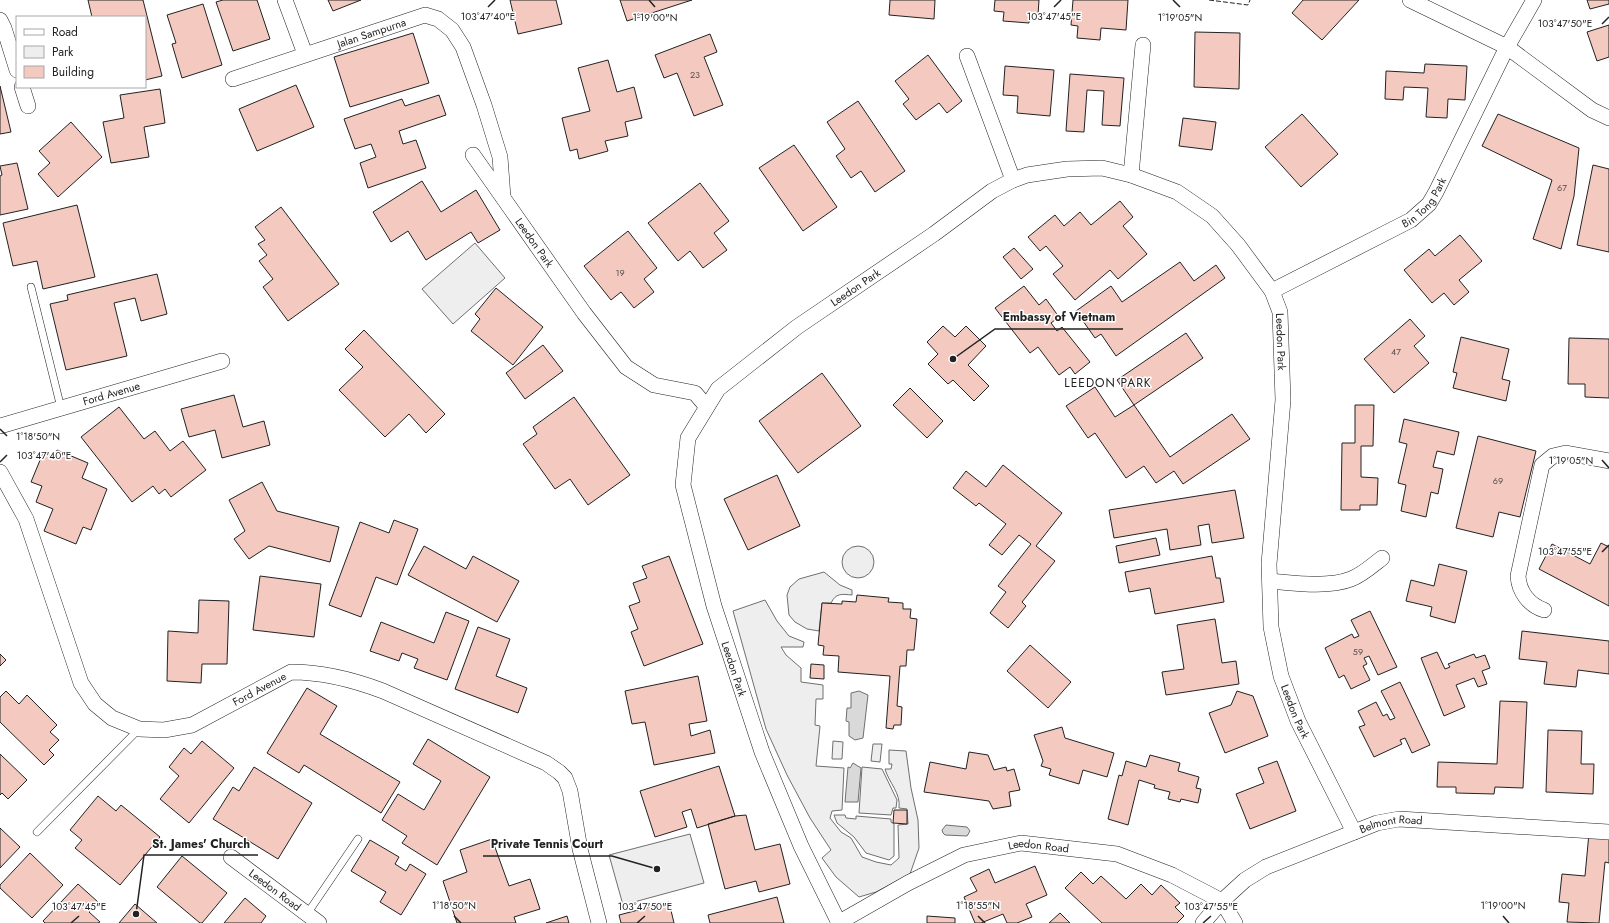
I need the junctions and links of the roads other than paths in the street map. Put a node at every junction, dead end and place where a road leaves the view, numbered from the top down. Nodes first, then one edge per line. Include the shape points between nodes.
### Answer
1 (285, 0) edge
2 (1410, 0) edge
3 (1534, 0) edge
4 (1, 26) edge
5 (1143, 45) dead end
6 (1507, 47) junction
7 (305, 54) junction
8 (967, 56) dead end
9 (16, 67) edge
10 (233, 79) dead end
11 (22, 88) edge
12 (28, 106) dead end
13 (1609, 118) edge
14 (473, 155) dead end
15 (1131, 175) junction
16 (1014, 180) junction
17 (503, 197) junction
18 (31, 287) dead end
19 (1272, 291) junction
20 (222, 361) dead end
21 (706, 406) junction
22 (61, 408) junction
23 (0, 426) edge
24 (1609, 461) edge
25 (0, 472) edge
26 (1382, 558) dead end
27 (1270, 581) junction
28 (1544, 610) dead end
29 (139, 729) junction
30 (37, 832) dead end
31 (1354, 832) junction
32 (1609, 832) edge
33 (358, 839) dead end
34 (231, 857) dead end
35 (1222, 901) junction
36 (307, 914) junction
37 (319, 923) edge
38 (599, 923) edge
39 (838, 923) edge
40 (1203, 923) edge
41 (1235, 923) edge

1 - 7 street
2 - 6 street
3 - 6 street, Bin Tong Park
4 - 9 street
5 - 15 street
6 - 13 street via 1592,110
6 - 19 street, Bin Tong Park via 1429,204 1411,220
7 - 10 street, Jalan Sampurna
7 - 17 street, Jalan Sampurna via 425,15 438,19 452,30 463,47 482,98 500,157
8 - 16 street
11 - 12 street
14 - 17 street, Leedon Park
15 - 16 street, Leedon Park via 1102,168 1066,169 1027,175
15 - 19 street, Leedon Park via 1178,192 1212,216 1238,245
16 - 21 street, Leedon Park via 992,192 797,327 718,389
17 - 21 street, Leedon Park via 584,313 626,367 654,385 695,393
18 - 22 lane
19 - 27 street, Leedon Park via 1280,312 1283,400 1271,532
20 - 22 street, Ford Avenue
21 - 39 street, Leedon Park via 688,438 683,486 714,606 762,752 801,846
22 - 23 street, Ford Avenue
24 - 28 street via 1566,452 1553,456 1542,465 1518,576 1519,585 1525,596 1535,607
25 - 29 street, Ford Avenue via 26,519 80,683 95,704 112,718
26 - 27 street via 1352,579 1338,583
27 - 31 street, Leedon Park via 1271,627 1281,676 1298,721
29 - 30 lane
29 - 38 street, Ford Avenue via 164,730 192,725 291,672 306,672 362,683 383,691 546,763 565,778
31 - 32 street, Belmont Road via 1377,823 1400,819
31 - 35 street, Belmont Road via 1266,867 1245,880
33 - 36 lane
34 - 36 street, Leedon Road
35 - 39 street, Leedon Road via 1172,875 1117,854 1021,843 964,854
35 - 40 street, Belmont Road
35 - 41 street
36 - 37 street, Leedon Road

